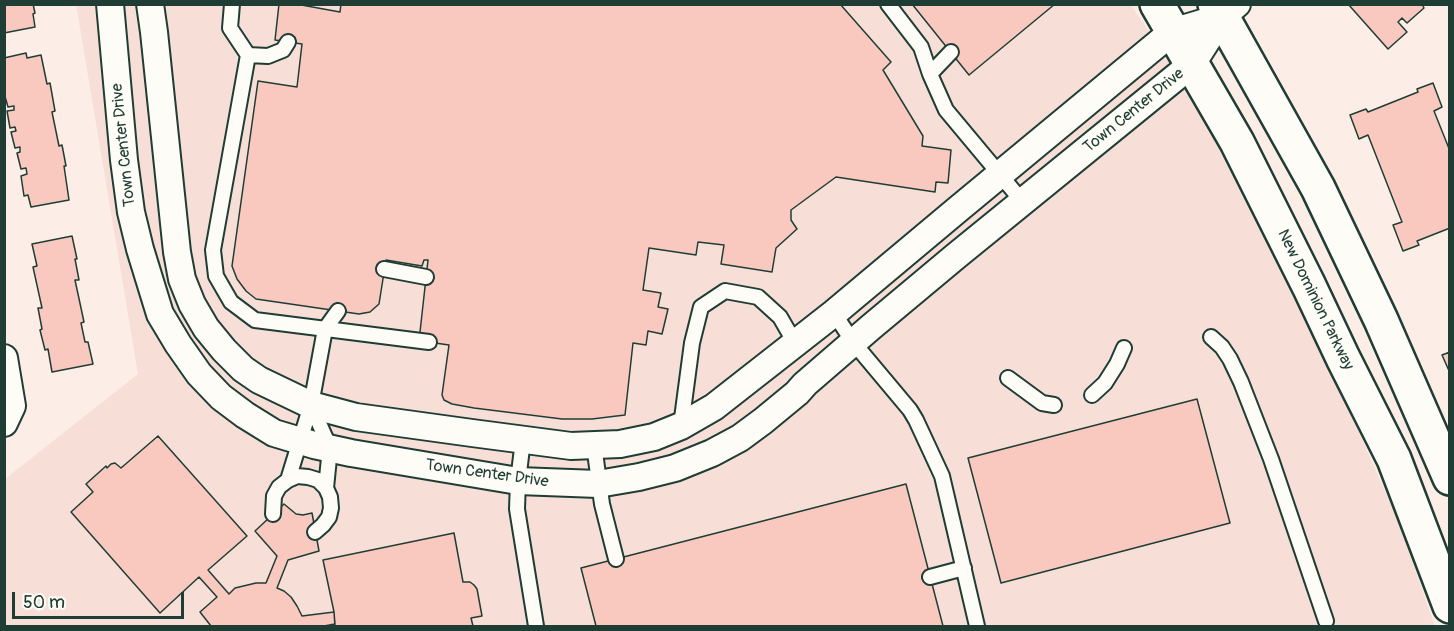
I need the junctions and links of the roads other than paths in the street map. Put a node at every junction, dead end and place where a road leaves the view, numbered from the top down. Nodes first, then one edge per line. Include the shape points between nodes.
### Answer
1 (110, 4) edge
2 (150, 4) edge
3 (232, 4) edge
4 (888, 4) edge
5 (1225, 9) edge
6 (1165, 18) edge
7 (288, 42) dead end
8 (951, 52) dead end
9 (248, 55) junction
10 (1192, 64) junction
11 (930, 74) junction
12 (999, 175) junction
13 (1022, 201) junction
14 (384, 269) dead end
15 (426, 277) dead end
16 (338, 310) dead end
17 (834, 313) junction
18 (325, 329) junction
19 (1211, 338) dead end
20 (429, 342) dead end
21 (854, 342) junction
22 (795, 343) junction
23 (1124, 348) dead end
24 (4, 358) edge
25 (1008, 378) dead end
26 (1092, 395) dead end
27 (311, 405) junction
28 (1054, 405) dead end
29 (4, 423) edge
30 (681, 426) junction
31 (523, 440) junction
32 (299, 441) junction
33 (594, 445) junction
34 (330, 448) junction
35 (1449, 478) edge
36 (288, 480) junction
37 (518, 481) junction
38 (598, 484) junction
39 (326, 488) junction
40 (273, 514) dead end
41 (315, 532) dead end
42 (616, 559) dead end
43 (964, 568) junction
44 (930, 577) dead end
45 (1449, 606) edge
46 (1326, 621) dead end
47 (536, 627) edge
48 (977, 627) edge

1 - 32 street, Town Center Drive via 131,212 160,314 199,374 221,397 274,433
2 - 27 street via 177,252 192,304 206,328 243,369
3 - 9 lane via 230,28
4 - 11 lane via 921,47
5 - 6 street
5 - 10 street, Town Center Drive
5 - 35 main road via 1382,320
6 - 10 main road, New Dominion Parkway
6 - 12 street
7 - 9 lane via 283,50 268,56
8 - 11 lane
9 - 18 lane via 213,250 216,276 231,302 255,320
10 - 13 street, Town Center Drive
10 - 45 main road, New Dominion Parkway via 1247,162 1394,459
11 - 12 lane via 946,110
12 - 13 lane
12 - 17 street
13 - 21 street, Town Center Drive
14 - 15 lane
16 - 18 lane
17 - 21 lane
17 - 22 street
18 - 20 lane
18 - 27 lane
19 - 46 lane via 1222,346 1241,382
21 - 38 street, Town Center Drive via 740,438 675,468
21 - 43 lane via 916,420 942,476
22 - 30 street via 742,387
22 - 30 lane via 780,317 758,297 725,291 701,307
23 - 26 lane via 1117,364
24 - 29 street via 12,406
25 - 28 lane via 1042,403
27 - 31 street via 356,417
27 - 32 lane
27 - 34 lane
30 - 33 street via 654,437
31 - 33 street
31 - 37 lane
32 - 34 street, Town Center Drive
32 - 36 lane
33 - 38 lane
34 - 37 street, Town Center Drive
34 - 39 lane
36 - 39 lane via 308,477
36 - 40 lane via 274,496
37 - 38 street, Town Center Drive
37 - 47 lane via 517,509
38 - 42 lane
39 - 41 lane via 330,497 329,517
43 - 44 lane
43 - 48 lane

